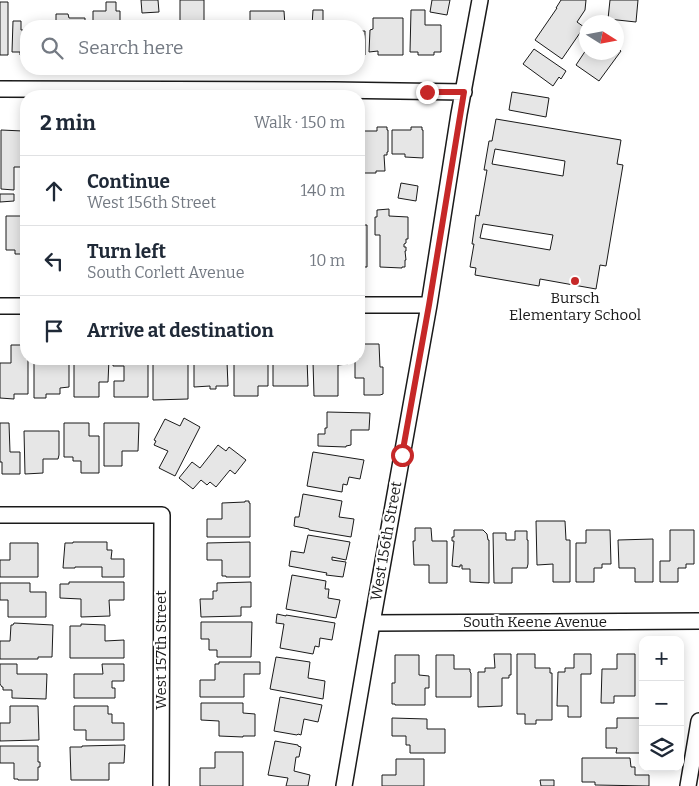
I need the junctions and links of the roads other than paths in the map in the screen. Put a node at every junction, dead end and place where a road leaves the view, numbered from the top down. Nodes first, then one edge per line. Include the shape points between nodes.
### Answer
1 (480, 0) edge
2 (0, 89) edge
3 (334, 90) edge
4 (365, 90) edge
5 (464, 92) junction
6 (365, 305) edge
7 (429, 305) junction
8 (0, 306) edge
9 (20, 306) edge
10 (0, 515) edge
11 (699, 621) edge
12 (372, 623) junction
13 (698, 731) edge
14 (161, 786) edge
15 (344, 786) edge
16 (688, 786) edge

1 - 5 street, West 156th Street
2 - 3 street
4 - 5 street
5 - 7 street, West 156th Street
6 - 7 street
7 - 12 street, West 156th Street
8 - 9 street
10 - 14 street, West 157th Street via 162,515
11 - 12 street, South Keene Avenue
12 - 15 street, West 156th Street
13 - 16 street

